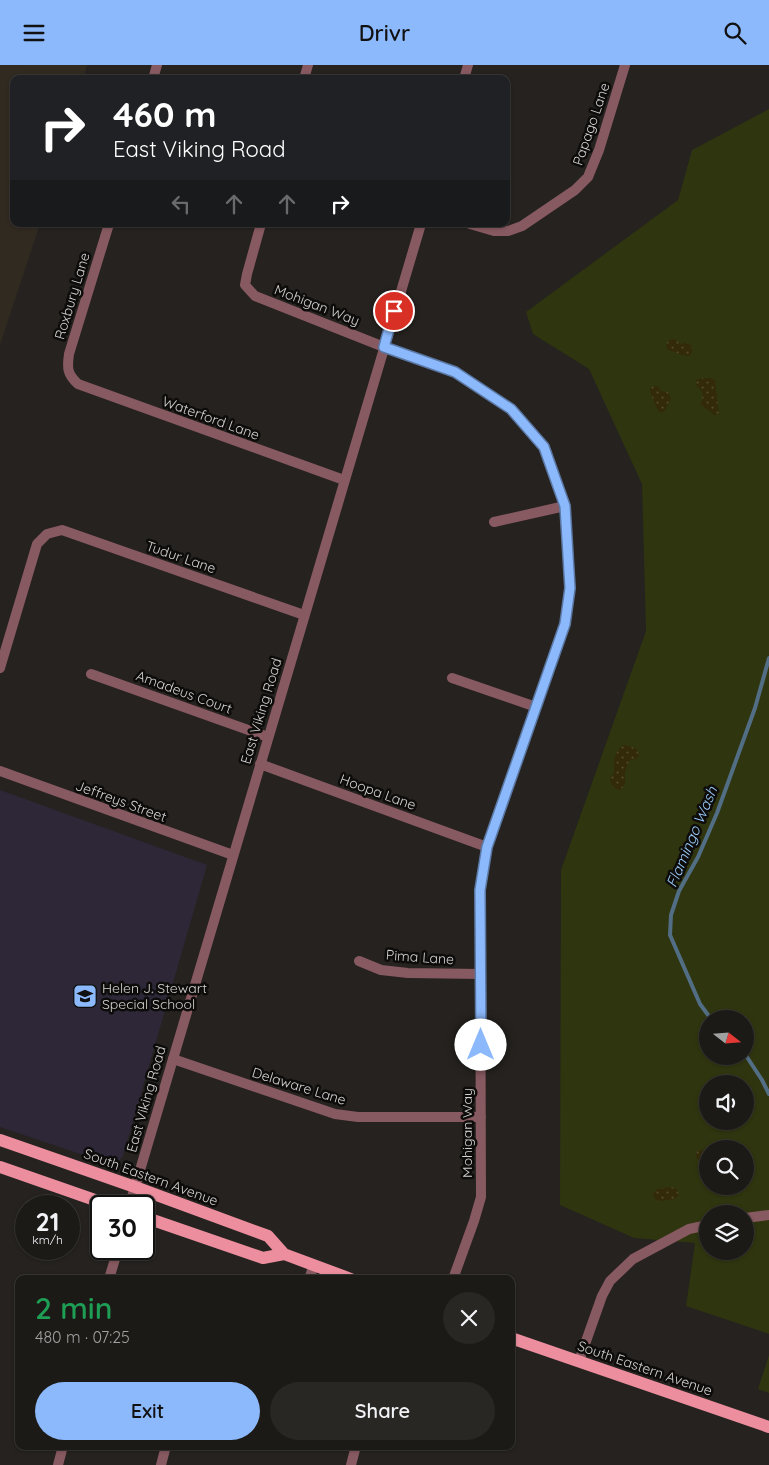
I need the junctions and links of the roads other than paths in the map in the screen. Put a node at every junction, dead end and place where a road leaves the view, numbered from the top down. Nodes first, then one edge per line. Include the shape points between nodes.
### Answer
1 (625, 65) edge
2 (107, 227) edge
3 (260, 227) edge
4 (419, 227) edge
5 (480, 227) edge
6 (384, 347) junction
7 (71, 377) joint
8 (344, 481) junction
9 (565, 506) junction
10 (494, 522) dead end
11 (304, 615) junction
12 (0, 668) edge
13 (92, 674) dead end
14 (452, 678) dead end
15 (536, 707) junction
16 (268, 737) junction
17 (260, 764) junction
18 (0, 771) edge
19 (487, 847) junction
20 (233, 855) junction
21 (358, 961) dead end
22 (481, 974) junction
23 (172, 1059) junction
24 (481, 1117) junction
25 (0, 1140) edge
26 (0, 1167) edge
27 (135, 1187) junction
28 (133, 1195) edge
29 (90, 1198) edge
30 (769, 1215) edge
31 (754, 1217) edge
32 (155, 1221) edge
33 (699, 1227) edge
34 (284, 1254) junction
35 (115, 1260) edge
36 (314, 1265) junction
37 (110, 1275) edge
38 (310, 1275) edge
39 (340, 1275) edge
40 (455, 1275) edge
41 (515, 1338) edge
42 (579, 1361) junction
43 (769, 1427) edge
44 (62, 1450) edge
45 (165, 1450) edge
46 (355, 1450) edge
47 (58, 1465) edge
48 (161, 1465) edge
49 (351, 1465) edge

1 - 5 street, Papago Lane via 588,177 574,191 522,226 508,231
2 - 7 street, Roxbury Lane via 69,353 67,367
3 - 6 street, Mohigan Way via 246,285 255,296
4 - 6 street, East Viking Road
6 - 8 street, East Viking Road
6 - 9 street, Mohigan Way via 455,372 511,409 544,447
7 - 8 street, Waterford Lane via 78,384
8 - 11 street, East Viking Road
9 - 10 street
9 - 15 street, Mohigan Way via 570,588 565,624
11 - 12 street, Tudur Lane via 62,530 47,534 37,544
11 - 16 street, East Viking Road
13 - 16 street, Amadeus Court
14 - 15 street
15 - 19 street, Mohigan Way
16 - 17 street, East Viking Road
17 - 19 street, Hoopa Lane
17 - 20 street, East Viking Road
18 - 20 street, Jeffreys Street
19 - 22 street, Mohigan Way via 480,890
20 - 23 street, East Viking Road
21 - 22 street, Pima Lane via 381,970 408,973
22 - 24 street, Mohigan Way
23 - 24 street, Delaware Lane via 335,1114 358,1117
23 - 27 street, East Viking Road
24 - 40 street, Mohigan Way via 481,1197
25 - 27 main road, South Eastern Avenue
26 - 29 main road
27 - 28 street, East Viking Road
27 - 34 main road, South Eastern Avenue via 268,1236
30 - 31 street
32 - 34 main road, South Eastern Avenue via 263,1258
33 - 42 street via 633,1259 610,1281
34 - 36 main road, South Eastern Avenue
35 - 37 street
36 - 38 street
36 - 39 main road, South Eastern Avenue
41 - 42 main road, South Eastern Avenue
42 - 43 main road, South Eastern Avenue
44 - 47 street
45 - 48 street
46 - 49 street

